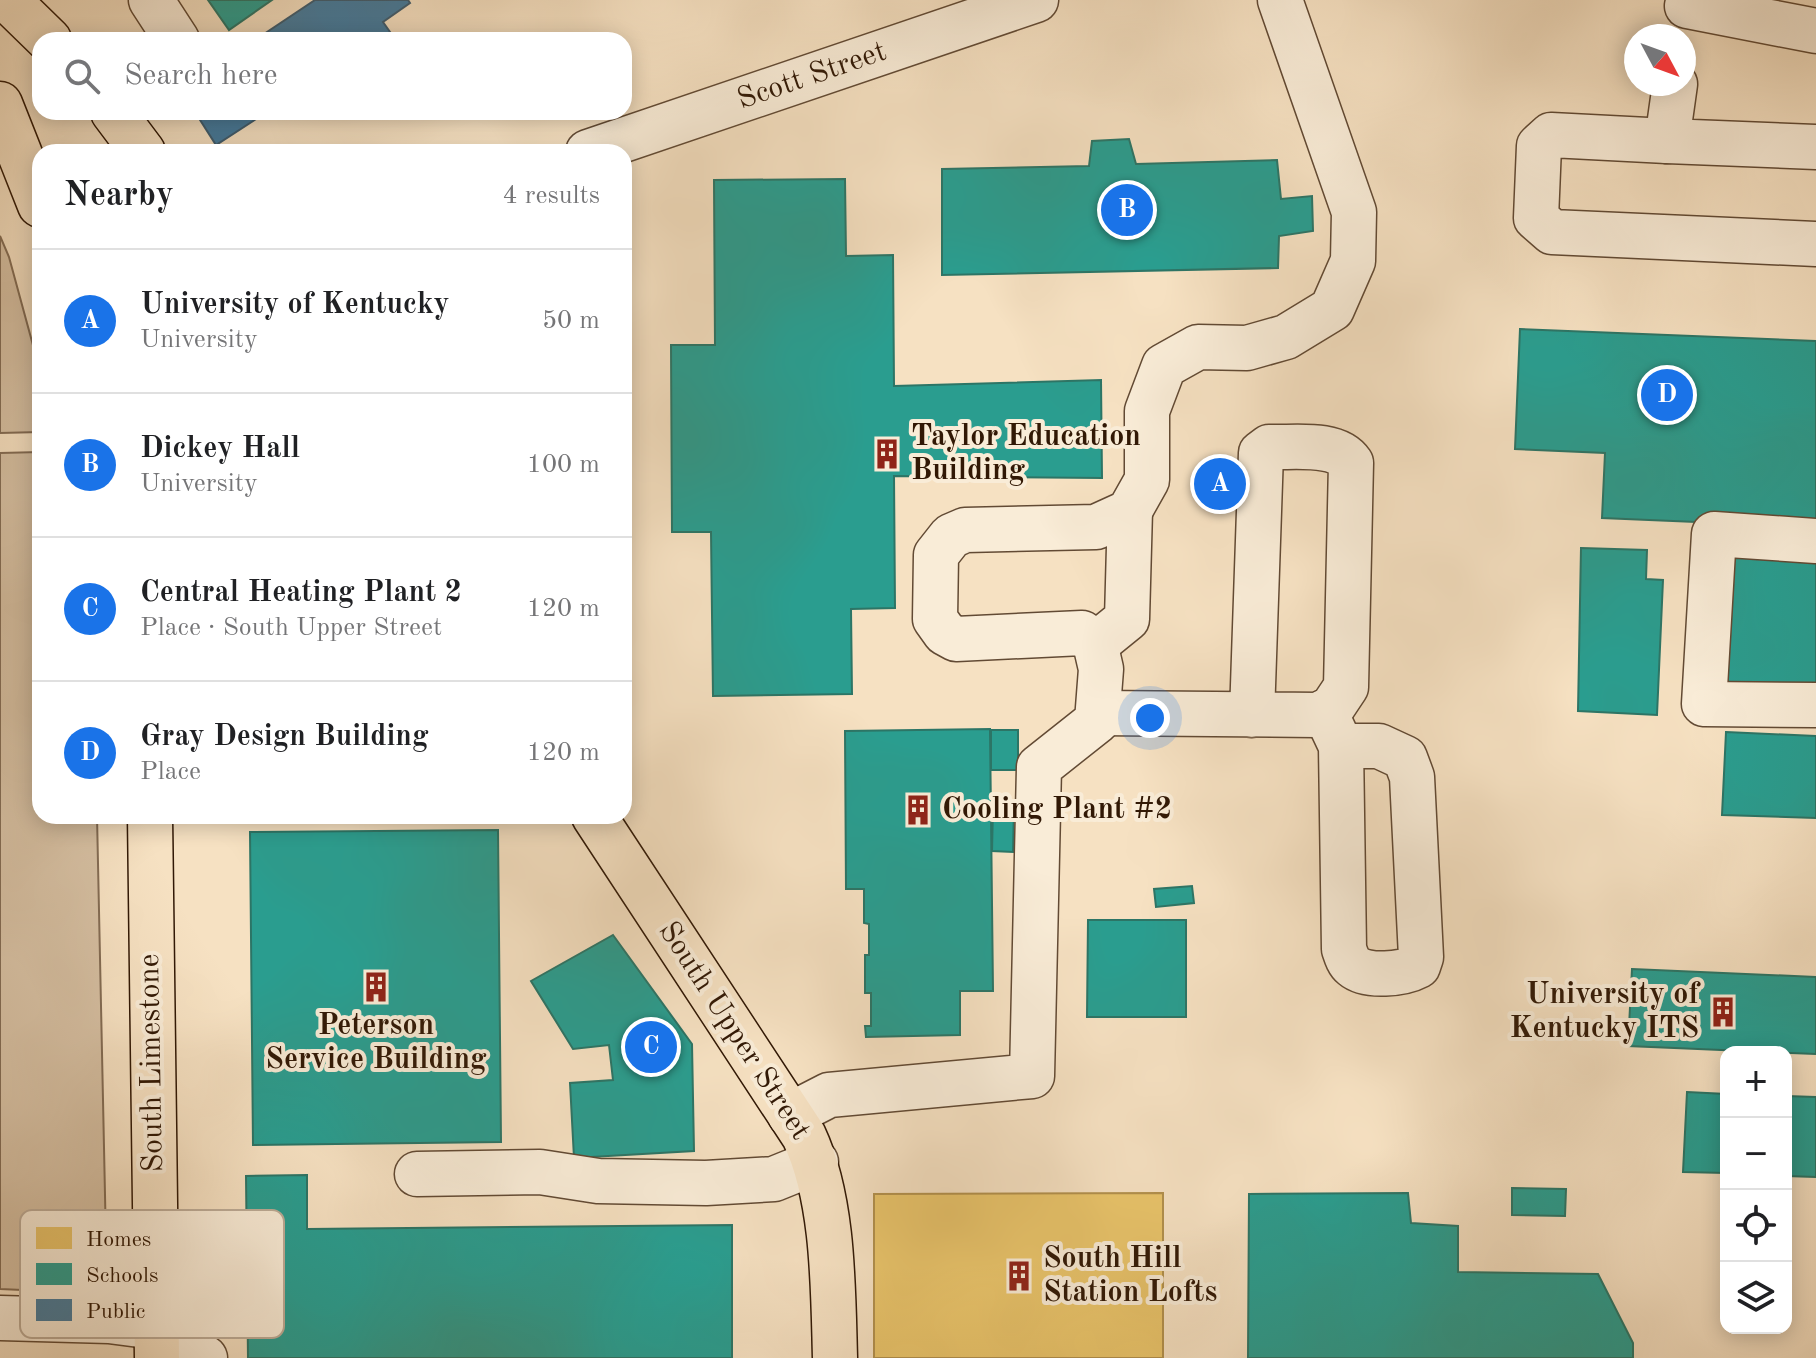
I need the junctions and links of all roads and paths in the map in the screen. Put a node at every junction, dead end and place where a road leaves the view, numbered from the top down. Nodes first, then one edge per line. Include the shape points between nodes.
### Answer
1 (8, 0) edge
2 (151, 0) edge
3 (1036, 0) edge
4 (1280, 0) edge
5 (1686, 14) edge
6 (1816, 31) edge
7 (41, 32) edge
8 (172, 32) edge
9 (1673, 96) edge
10 (119, 120) edge
11 (4, 126) edge
12 (1667, 141) junction
13 (137, 144) edge
14 (612, 144) edge
15 (1816, 147) edge
16 (32, 187) edge
17 (1816, 244) edge
18 (1130, 510) junction
19 (1816, 541) edge
20 (1095, 645) junction
21 (1816, 705) edge
22 (1098, 713) junction
23 (1252, 715) junction
24 (1333, 729) junction
25 (150, 824) edge
26 (599, 824) edge
27 (790, 1115) junction
28 (816, 1162) junction
29 (417, 1174) dead end
30 (154, 1210) edge
31 (0, 1318) edge
32 (20, 1319) edge
33 (156, 1342) edge
34 (205, 1358) edge
35 (835, 1358) edge

1 - 7 main road
2 - 8 street
3 - 14 street, Scott Street
4 - 18 street via 1354,212 1353,261 1332,309 1286,337 1247,348 1198,347 1164,366 1147,411 1147,480
5 - 6 street
9 - 12 street
10 - 13 main road
11 - 16 main road
12 - 15 street
12 - 17 street via 1551,135 1543,139 1536,218 1552,232
18 - 20 street via 1127,619
18 - 20 street via 1096,527 965,530 951,536 936,555 935,619 945,633 956,639 1082,633
19 - 21 street via 1714,534 1704,704
20 - 22 street via 1101,669
22 - 23 street
22 - 27 street via 1097,721 1039,767 1032,1076 829,1095
23 - 24 street via 1318,715
23 - 24 street via 1261,453 1269,447 1335,450 1351,463 1346,687 1332,708
24 - 24 street via 1344,949 1359,970 1408,972 1421,957 1412,777 1405,758
25 - 30 main road, South Limestone
26 - 27 main road, South Upper Street
27 - 28 main road, South Upper Street
28 - 29 street via 774,1179 706,1183 598,1181 540,1172
28 - 35 main road, South Upper Street via 828,1225
31 - 32 street
33 - 34 street

